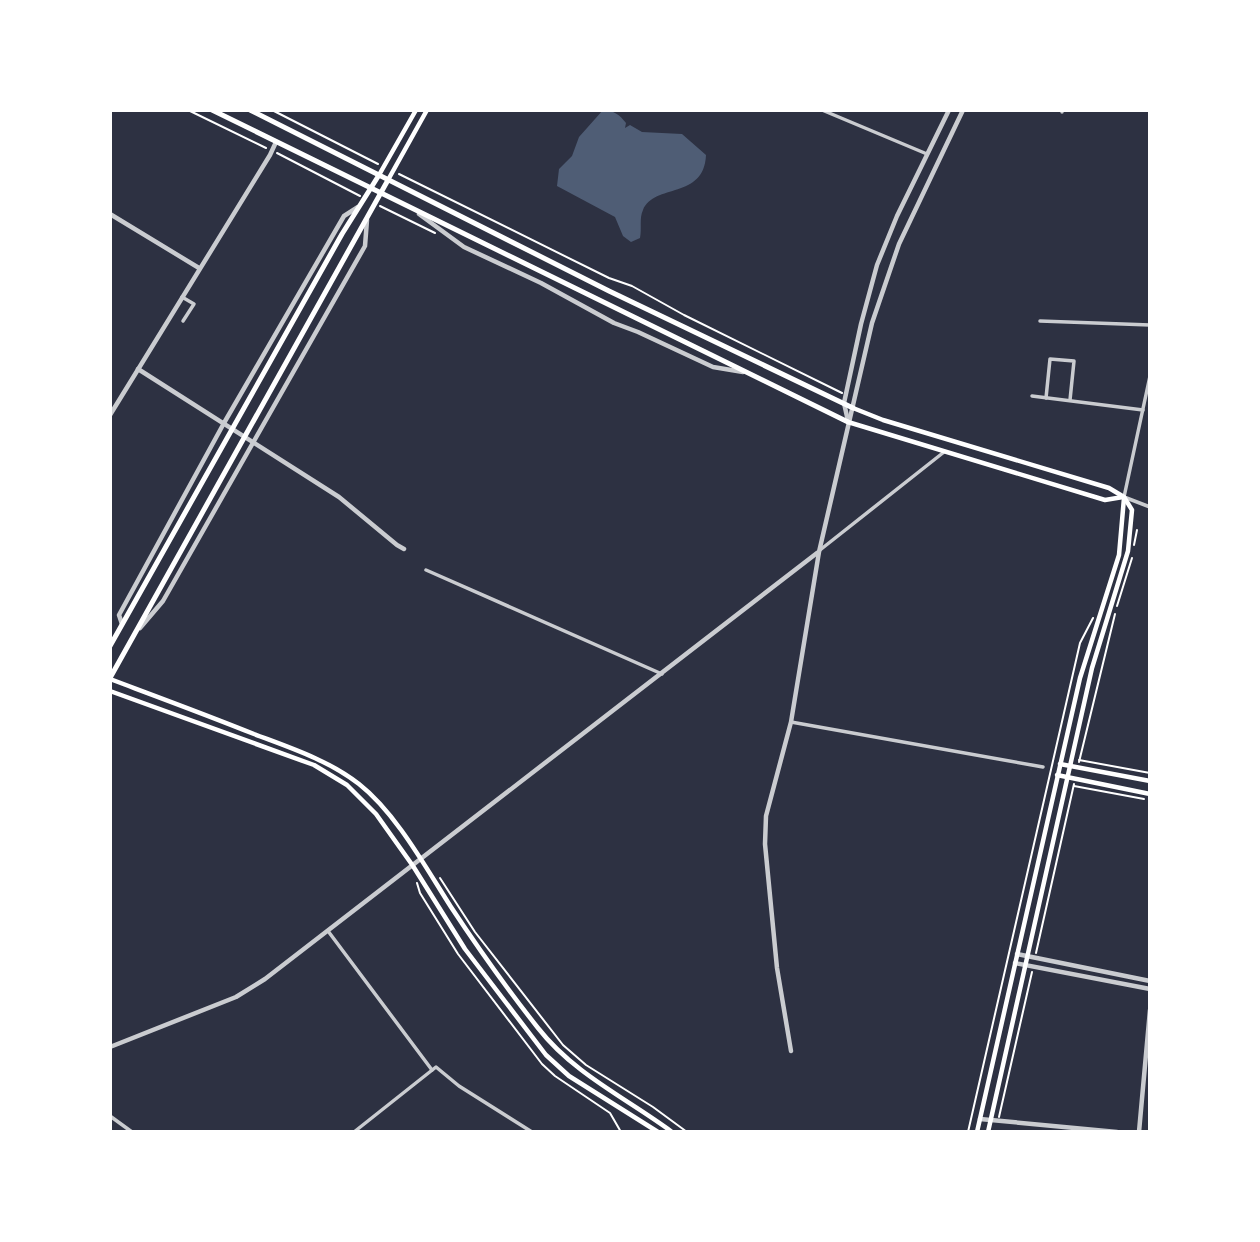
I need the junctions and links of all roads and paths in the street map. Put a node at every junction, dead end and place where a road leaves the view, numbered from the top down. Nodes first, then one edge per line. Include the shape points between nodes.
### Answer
1 (188, 110) edge
2 (212, 110) edge
3 (250, 110) edge
4 (272, 110) edge
5 (416, 110) edge
6 (427, 110) edge
7 (822, 110) edge
8 (949, 110) edge
9 (963, 110) edge
10 (276, 142) junction
11 (272, 151) junction
12 (927, 154) junction
13 (384, 166) junction
14 (393, 172) junction
15 (379, 175) junction
16 (388, 180) junction
17 (370, 189) junction
18 (381, 194) junction
19 (364, 198) junction
20 (376, 203) junction
21 (359, 206) junction
22 (110, 214) edge
23 (419, 214) junction
24 (368, 217) junction
25 (439, 235) dead end
26 (200, 268) junction
27 (182, 297) junction
28 (183, 321) dead end
29 (1040, 321) dead end
30 (1150, 325) edge
31 (138, 369) junction
32 (744, 372) junction
33 (1150, 376) edge
34 (846, 395) junction
35 (1032, 396) dead end
36 (1046, 398) junction
37 (1070, 401) junction
38 (844, 403) junction
39 (853, 408) junction
40 (1143, 410) junction
41 (110, 415) edge
42 (848, 422) junction
43 (224, 423) junction
44 (233, 429) junction
45 (244, 436) junction
46 (254, 442) junction
47 (944, 452) junction
48 (1124, 497) junction
49 (1150, 507) edge
50 (1137, 530) dead end
51 (404, 549) dead end
52 (819, 552) junction
53 (426, 570) dead end
54 (1094, 617) dead end
55 (122, 625) junction
56 (132, 637) junction
57 (110, 646) edge
58 (662, 674) junction
59 (110, 679) edge
60 (110, 691) edge
61 (790, 722) junction
62 (1054, 755) junction
63 (1061, 756) junction
64 (1072, 758) junction
65 (1079, 760) junction
66 (1060, 764) junction
67 (1071, 766) junction
68 (1043, 767) dead end
69 (1078, 767) junction
70 (1150, 773) edge
71 (1057, 775) junction
72 (1068, 777) junction
73 (1075, 778) junction
74 (1048, 781) junction
75 (1150, 781) edge
76 (1056, 783) junction
77 (1066, 785) junction
78 (1074, 786) junction
79 (1150, 794) edge
80 (1150, 800) edge
81 (421, 859) junction
82 (412, 866) junction
83 (440, 878) dead end
84 (328, 931) junction
85 (1017, 954) junction
86 (1026, 956) junction
87 (1035, 957) junction
88 (1015, 963) junction
89 (1024, 965) junction
90 (1034, 967) junction
91 (1150, 981) edge
92 (1150, 989) edge
93 (1150, 1010) edge
94 (110, 1047) edge
95 (791, 1051) dead end
96 (434, 1068) junction
97 (110, 1116) edge
98 (980, 1119) junction
99 (991, 1120) junction
100 (998, 1121) junction
101 (132, 1132) edge
102 (354, 1132) edge
103 (532, 1132) edge
104 (658, 1132) edge
105 (672, 1132) edge
106 (687, 1132) edge
107 (968, 1132) edge
108 (976, 1132) edge
109 (988, 1132) edge
110 (1116, 1132) edge
111 (1139, 1132) edge

1 - 11 path
2 - 10 main road
3 - 15 main road
4 - 13 path
5 - 13 main road
6 - 14 main road
7 - 12 street
8 - 12 street
9 - 39 street via 888,270
10 - 11 street
10 - 17 main road
11 - 19 path
11 - 26 street
12 - 34 street via 880,255
13 - 15 main road
14 - 16 main road
14 - 34 path
15 - 16 main road
15 - 17 main road
16 - 18 main road
16 - 38 main road
17 - 18 main road
17 - 19 main road
18 - 20 main road
18 - 23 main road
19 - 21 main road
20 - 24 main road
20 - 25 path
21 - 43 street via 344,216
21 - 44 main road
22 - 26 street
23 - 32 main road
23 - 32 street via 464,247 614,323 713,368
24 - 45 main road
24 - 46 street via 365,246
26 - 27 street
27 - 28 street via 194,304
27 - 31 street
29 - 30 street
31 - 41 street
31 - 43 street
32 - 42 main road
33 - 40 street
34 - 38 street
35 - 36 street
36 - 37 street
36 - 37 street via 1050,359 1074,362
37 - 40 street
38 - 39 main road
38 - 42 street
39 - 42 street
39 - 48 main road via 1109,488
40 - 48 street
42 - 47 main road
42 - 52 street
43 - 44 street
43 - 55 street via 119,615
44 - 45 street
44 - 55 main road
45 - 46 street
45 - 56 main road
46 - 51 street via 339,497
46 - 56 street via 163,601
47 - 48 main road via 1105,499
47 - 52 street
48 - 49 street
48 - 63 main road via 1119,555
48 - 64 main road via 1132,510 1128,551 1097,649
50 - 65 path
52 - 58 street
52 - 61 street
53 - 58 street
54 - 62 path via 1080,643
55 - 57 main road
56 - 59 main road
58 - 81 street
59 - 81 main road via 341,771 372,795
60 - 82 main road via 331,774 363,799
61 - 68 street
61 - 95 street via 765,830 776,968
62 - 63 path
62 - 74 path
63 - 66 main road
64 - 65 path
64 - 67 main road
65 - 69 path
65 - 70 path
66 - 67 main road
66 - 71 main road
67 - 69 main road
67 - 72 main road
69 - 75 main road
71 - 72 main road
71 - 76 main road
72 - 73 main road
72 - 77 main road
73 - 78 path
73 - 79 main road
74 - 76 path
74 - 107 path
76 - 85 main road
77 - 78 path
77 - 86 main road
78 - 80 path
78 - 87 path
81 - 82 street
81 - 105 main road via 540,1030 594,1081
82 - 84 street
82 - 104 main road via 465,949 546,1055 569,1076
83 - 106 path via 475,932 563,1045
84 - 94 street via 247,991
84 - 96 street
85 - 86 street
85 - 88 main road
86 - 87 street
86 - 89 main road
87 - 91 street
88 - 89 street
88 - 98 main road
89 - 90 street
89 - 99 main road
90 - 92 street
90 - 100 path
93 - 111 street
96 - 102 street
96 - 103 street
97 - 101 street
98 - 99 street
98 - 108 main road
99 - 100 street
99 - 109 main road
100 - 110 street

